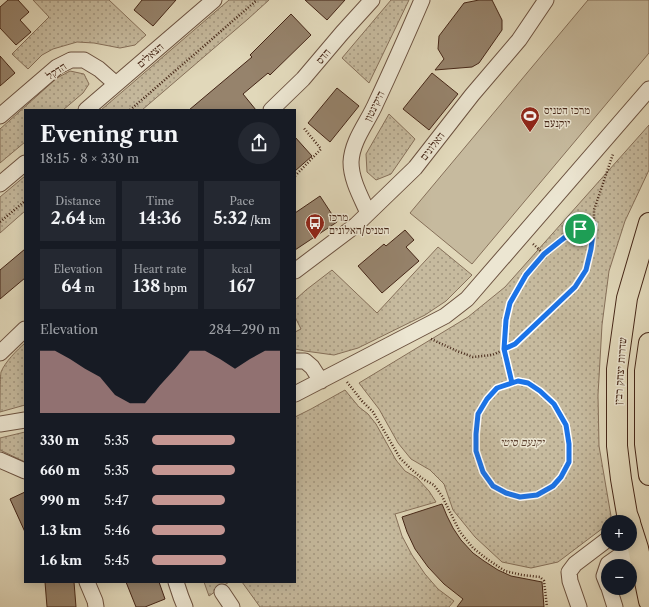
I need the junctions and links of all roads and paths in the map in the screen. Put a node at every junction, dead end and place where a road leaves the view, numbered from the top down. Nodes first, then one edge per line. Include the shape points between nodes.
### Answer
1 (214, 0) edge
2 (257, 0) edge
3 (372, 0) edge
4 (422, 0) edge
5 (546, 0) edge
6 (116, 84) junction
7 (649, 89) edge
8 (87, 109) edge
9 (131, 109) edge
10 (272, 109) edge
11 (0, 116) edge
12 (303, 127) dead end
13 (613, 131) junction
14 (24, 164) edge
15 (296, 175) edge
16 (0, 184) edge
17 (24, 202) edge
18 (368, 213) junction
19 (0, 222) edge
20 (649, 223) edge
21 (594, 225) junction
22 (536, 246) dead end
23 (544, 254) junction
24 (296, 270) edge
25 (24, 330) edge
26 (416, 332) junction
27 (649, 343) edge
28 (504, 349) junction
29 (0, 353) edge
30 (296, 361) edge
31 (340, 372) junction
32 (321, 381) junction
33 (512, 383) junction
34 (297, 393) edge
35 (24, 420) edge
36 (0, 424) edge
37 (0, 460) edge
38 (24, 471) edge
39 (649, 476) edge
40 (627, 515) edge
41 (601, 544) edge
42 (637, 545) edge
43 (615, 559) edge
44 (633, 559) edge
45 (637, 562) edge
46 (642, 565) junction
47 (87, 583) edge
48 (176, 583) edge
49 (222, 592) dead end
50 (611, 595) edge
51 (649, 601) edge
52 (96, 607) edge
53 (185, 607) edge
54 (232, 607) edge
55 (547, 607) edge
56 (579, 607) edge
57 (616, 607) edge

1 - 6 street, הצאלים
2 - 9 path
3 - 10 street, הדס via 303,79
4 - 18 street, היקינטון via 355,144 351,161 353,174
5 - 18 street, האלונים via 519,40 415,168
6 - 8 street, הצאלים
6 - 11 street, הדקל via 84,60 72,60 57,67
7 - 13 street
12 - 15 path via 321,149
13 - 21 path via 621,142 612,155 606,173 594,210
13 - 26 street via 467,299 445,316
14 - 16 street
17 - 19 path
18 - 24 street, האלונים
20 - 40 main road, שדרות יצחק רבין via 627,298 617,369 617,446
21 - 23 path via 564,238
21 - 28 path via 586,270 575,287 515,344
22 - 23 path
23 - 28 path via 526,275 510,303
25 - 29 street
26 - 28 path via 473,358 492,355
26 - 31 street
27 - 39 main road via 645,371 645,444
28 - 33 path
30 - 32 street via 305,361
31 - 32 street
31 - 55 path via 353,391 373,412 400,458 423,479 434,485 460,532 473,548 505,571 540,577 544,581
32 - 34 street
33 - 33 path via 497,388 478,414 476,451 483,472 493,486 520,497 537,495 553,486 569,462 566,425 554,404 540,391 528,383
35 - 36 street
37 - 38 street
41 - 56 street via 575,564 569,572
42 - 46 main road, שדרות יצחק רבין
43 - 44 street via 628,556
45 - 46 street
46 - 51 main road, שדרות יצחק רבין
47 - 52 street
48 - 53 street
49 - 54 street
50 - 57 street

